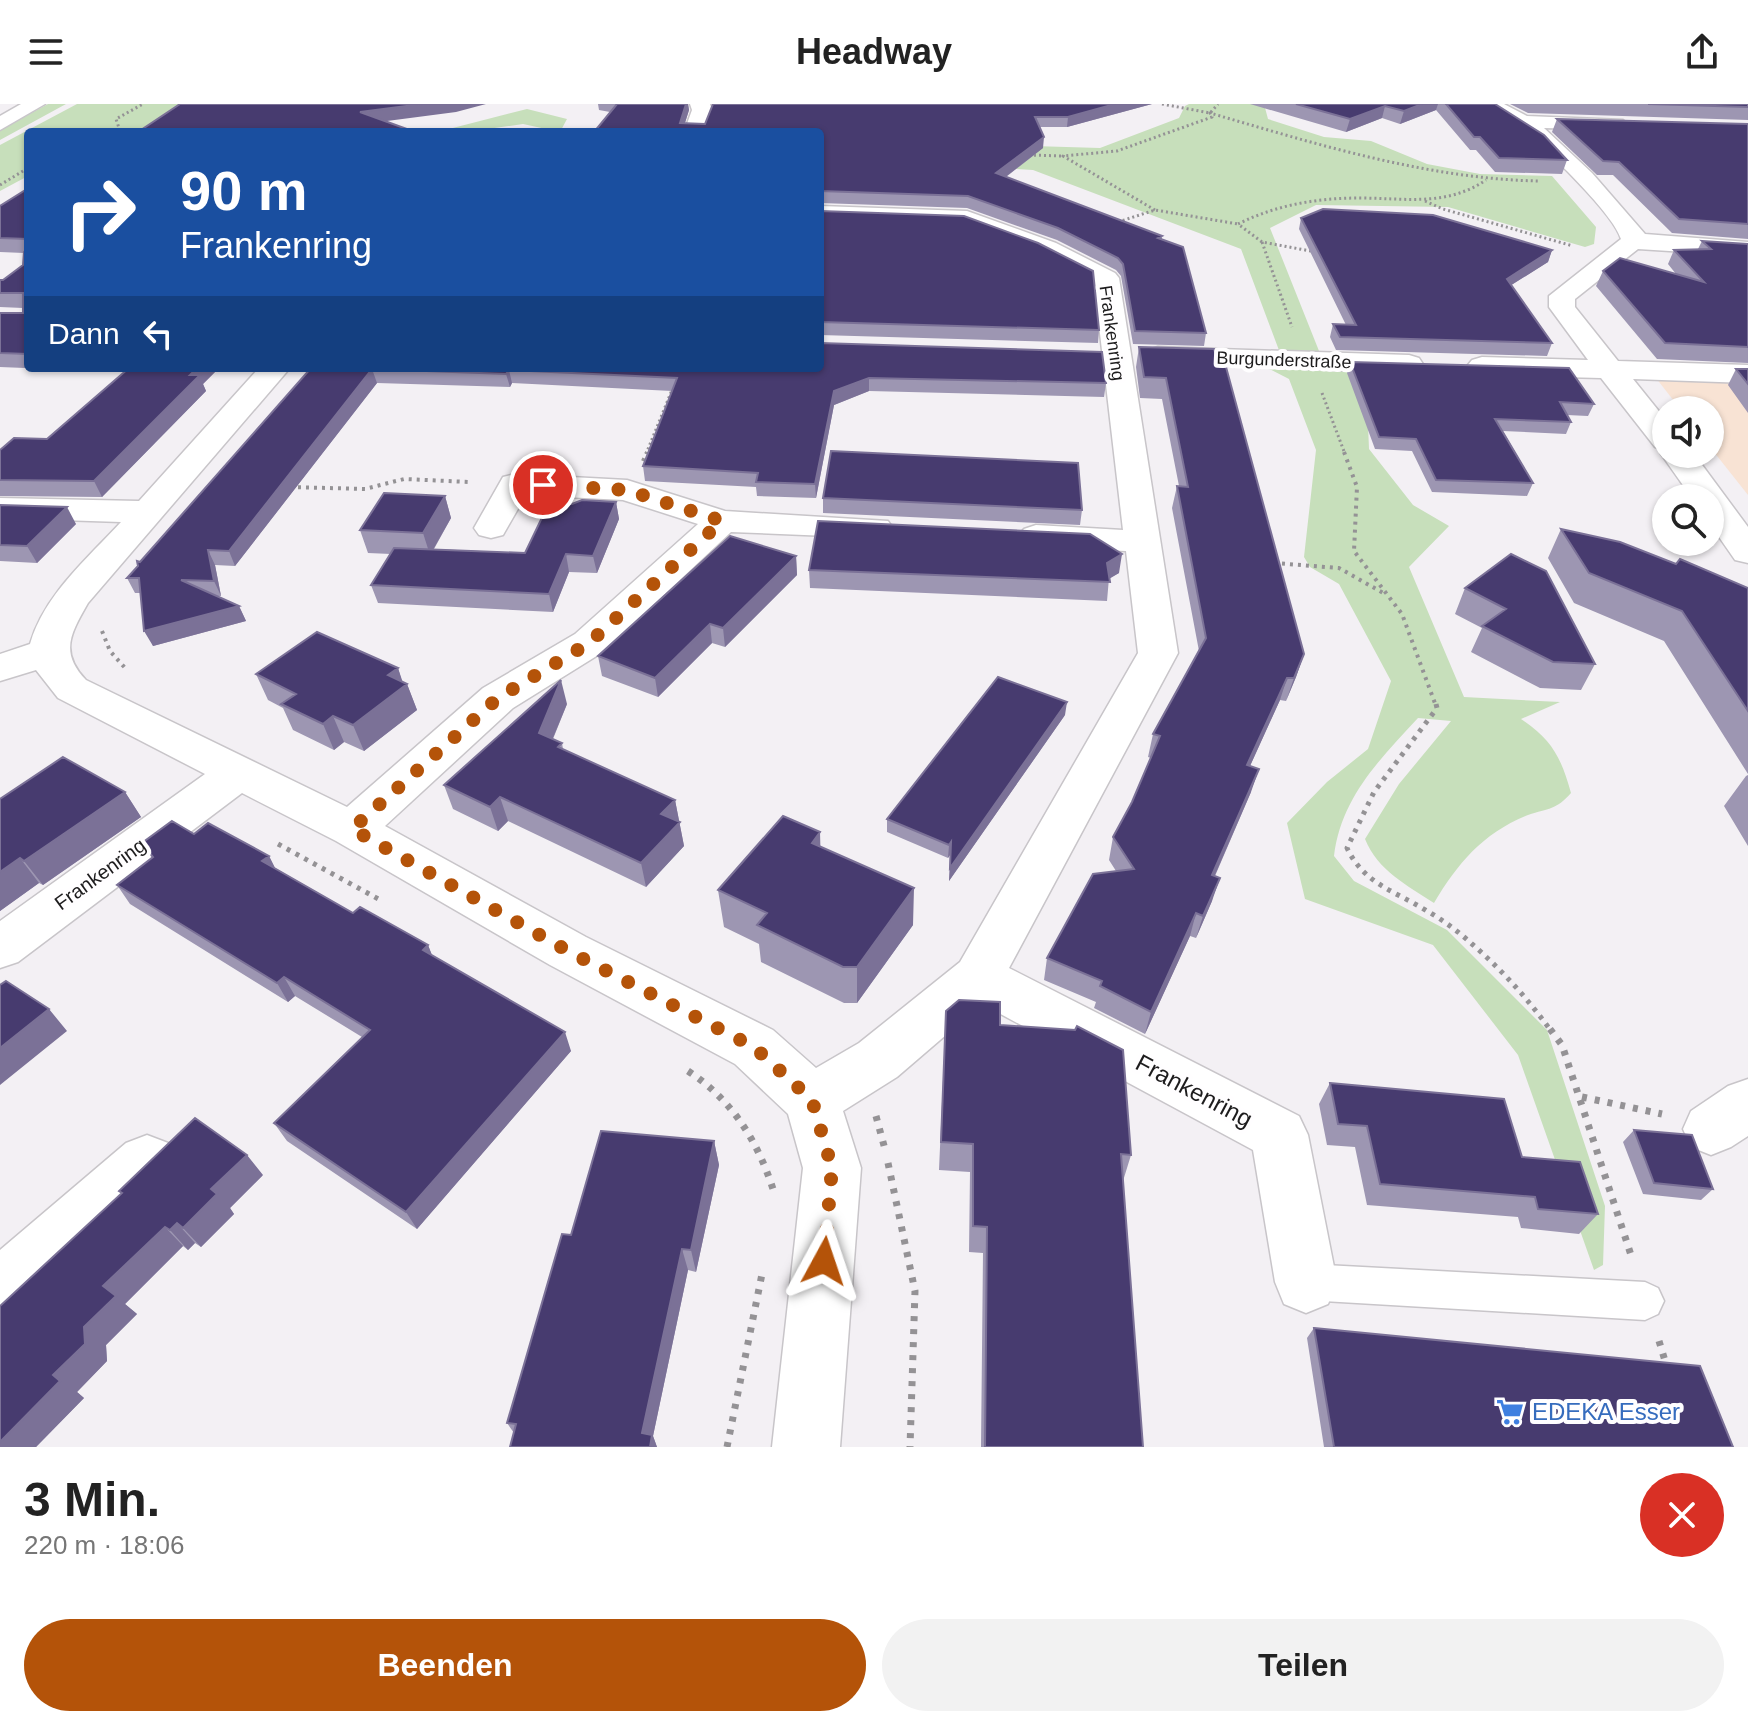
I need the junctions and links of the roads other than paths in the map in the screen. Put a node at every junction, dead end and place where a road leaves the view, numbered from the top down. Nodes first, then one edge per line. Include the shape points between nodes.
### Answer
1 (35, 104) edge
2 (700, 104) edge
3 (1487, 104) edge
4 (1527, 122) junction
5 (0, 124) edge
6 (1640, 125) edge
7 (695, 128) edge
8 (824, 213) edge
9 (1633, 241) junction
10 (1748, 249) edge
11 (1100, 354) junction
12 (1609, 369) junction
13 (271, 372) edge
14 (1748, 374) edge
15 (1652, 423) edge
16 (0, 508) edge
17 (148, 512) junction
18 (1724, 519) edge
19 (722, 521) junction
20 (491, 528) dead end
21 (908, 530) edge
22 (1001, 534) edge
23 (1141, 541) junction
24 (1748, 552) edge
25 (48, 652) junction
26 (0, 668) edge
27 (238, 773) junction
28 (352, 829) junction
29 (0, 948) edge
30 (978, 977) junction
31 (812, 1100) junction
32 (147, 1162) edge
33 (1306, 1282) joint
34 (0, 1291) edge
35 (1645, 1301) road end
36 (806, 1447) edge

1 - 5 street
2 - 7 street
3 - 4 street
4 - 6 street
4 - 9 street via 1587,182 1633,234
8 - 11 street, Frankenring via 967,218 1047,248 1106,278
9 - 10 street
9 - 12 street via 1562,296 1562,307
11 - 12 street, Burgunderstraße
11 - 23 street, Frankenring
12 - 14 street, Burgunderstraße
12 - 15 street
13 - 17 street
16 - 17 street
17 - 25 street via 72,598 52,631
18 - 24 street
19 - 20 street via 627,490 515,484
19 - 21 street
19 - 28 street via 589,643 498,698
22 - 23 street
23 - 30 street, Frankenring via 1158,653
25 - 26 street
25 - 27 street via 56,674 72,689
27 - 28 street
27 - 29 street, Frankenring
28 - 31 street via 568,951 754,1047
30 - 31 street, Frankenring via 878,1060
30 - 33 street, Frankenring via 1279,1135
31 - 36 street via 832,1168
32 - 34 street
33 - 35 lane

